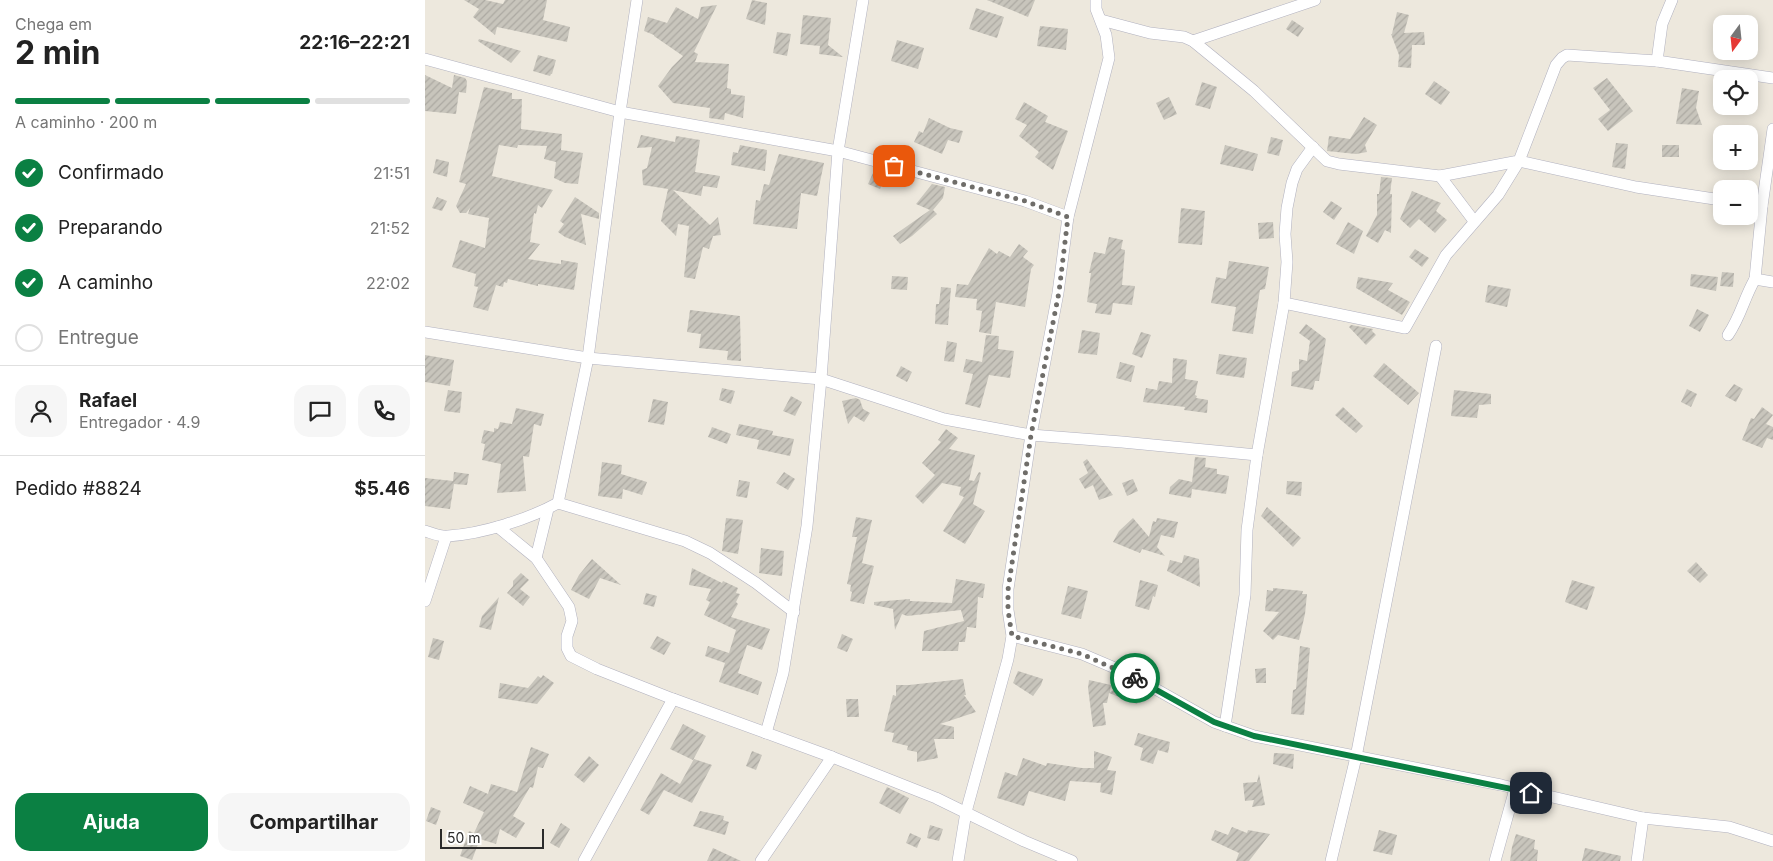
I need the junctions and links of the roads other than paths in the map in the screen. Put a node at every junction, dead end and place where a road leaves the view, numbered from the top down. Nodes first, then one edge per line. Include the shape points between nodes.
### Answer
1 (637, 0) edge
2 (863, 0) edge
3 (1096, 0) edge
4 (1315, 0) edge
5 (1672, 0) edge
6 (1101, 20) junction
7 (1193, 41) junction
8 (425, 59) edge
9 (1657, 61) junction
10 (1773, 78) edge
11 (620, 112) junction
12 (1773, 130) edge
13 (1313, 147) junction
14 (838, 151) junction
15 (1519, 161) junction
16 (1440, 176) junction
17 (1713, 199) edge
18 (1758, 205) edge
19 (1762, 206) junction
20 (1068, 217) junction
21 (1474, 221) junction
22 (1755, 279) junction
23 (1773, 282) edge
24 (1284, 303) junction
25 (425, 332) edge
26 (1728, 335) dead end
27 (1436, 346) dead end
28 (588, 358) junction
29 (821, 379) junction
30 (1031, 435) junction
31 (1257, 455) junction
32 (559, 503) junction
33 (548, 509) junction
34 (498, 527) junction
35 (425, 532) edge
36 (446, 537) junction
37 (536, 558) junction
38 (425, 601) edge
39 (794, 612) junction
40 (1012, 636) junction
41 (673, 700) junction
42 (1225, 726) junction
43 (766, 733) junction
44 (832, 757) junction
45 (1356, 757) junction
46 (1515, 789) junction
47 (966, 812) junction
48 (1643, 818) junction
49 (1773, 841) edge
50 (584, 861) edge
51 (761, 861) edge
52 (958, 861) edge
53 (1072, 861) edge
54 (1331, 861) edge
55 (1495, 861) edge
56 (1637, 861) edge

1 - 11 street
2 - 14 street
3 - 6 street
4 - 7 street
5 - 9 street via 1662,24
6 - 7 street
6 - 20 street via 1109,58
7 - 13 street via 1254,91
8 - 11 street
9 - 10 street
9 - 15 street via 1567,55 1562,58 1556,65
11 - 14 street
11 - 28 street
12 - 19 street
13 - 16 street via 1327,161 1339,164
13 - 24 street via 1297,169 1287,208
14 - 20 street via 1025,201
14 - 29 street
15 - 16 street
15 - 17 street via 1636,187
15 - 21 street via 1498,195
16 - 21 street
18 - 19 street
19 - 22 street
20 - 30 street via 1059,292
21 - 24 street via 1446,255 1405,328
22 - 23 street
22 - 26 street via 1740,317
24 - 31 street
25 - 28 street
27 - 45 street
28 - 29 street
28 - 32 street
29 - 30 street via 944,419
29 - 39 street via 807,526
30 - 31 street
30 - 40 street via 1008,590
31 - 42 street via 1247,530 1245,595
32 - 33 street
32 - 39 street via 685,541 710,553
33 - 34 street
33 - 37 street
34 - 36 street
34 - 37 street
35 - 36 street
36 - 38 street
37 - 41 street via 569,607 572,621 567,648 571,656
39 - 43 street via 783,673
40 - 42 street via 1082,654 1129,674
40 - 47 street via 1009,659
41 - 43 street
41 - 50 street
42 - 45 street via 1254,736
43 - 44 street
44 - 47 street
44 - 51 street
45 - 46 street
45 - 54 street
46 - 48 street
46 - 55 street
47 - 52 street
47 - 53 street
48 - 49 street via 1729,827
48 - 56 street

